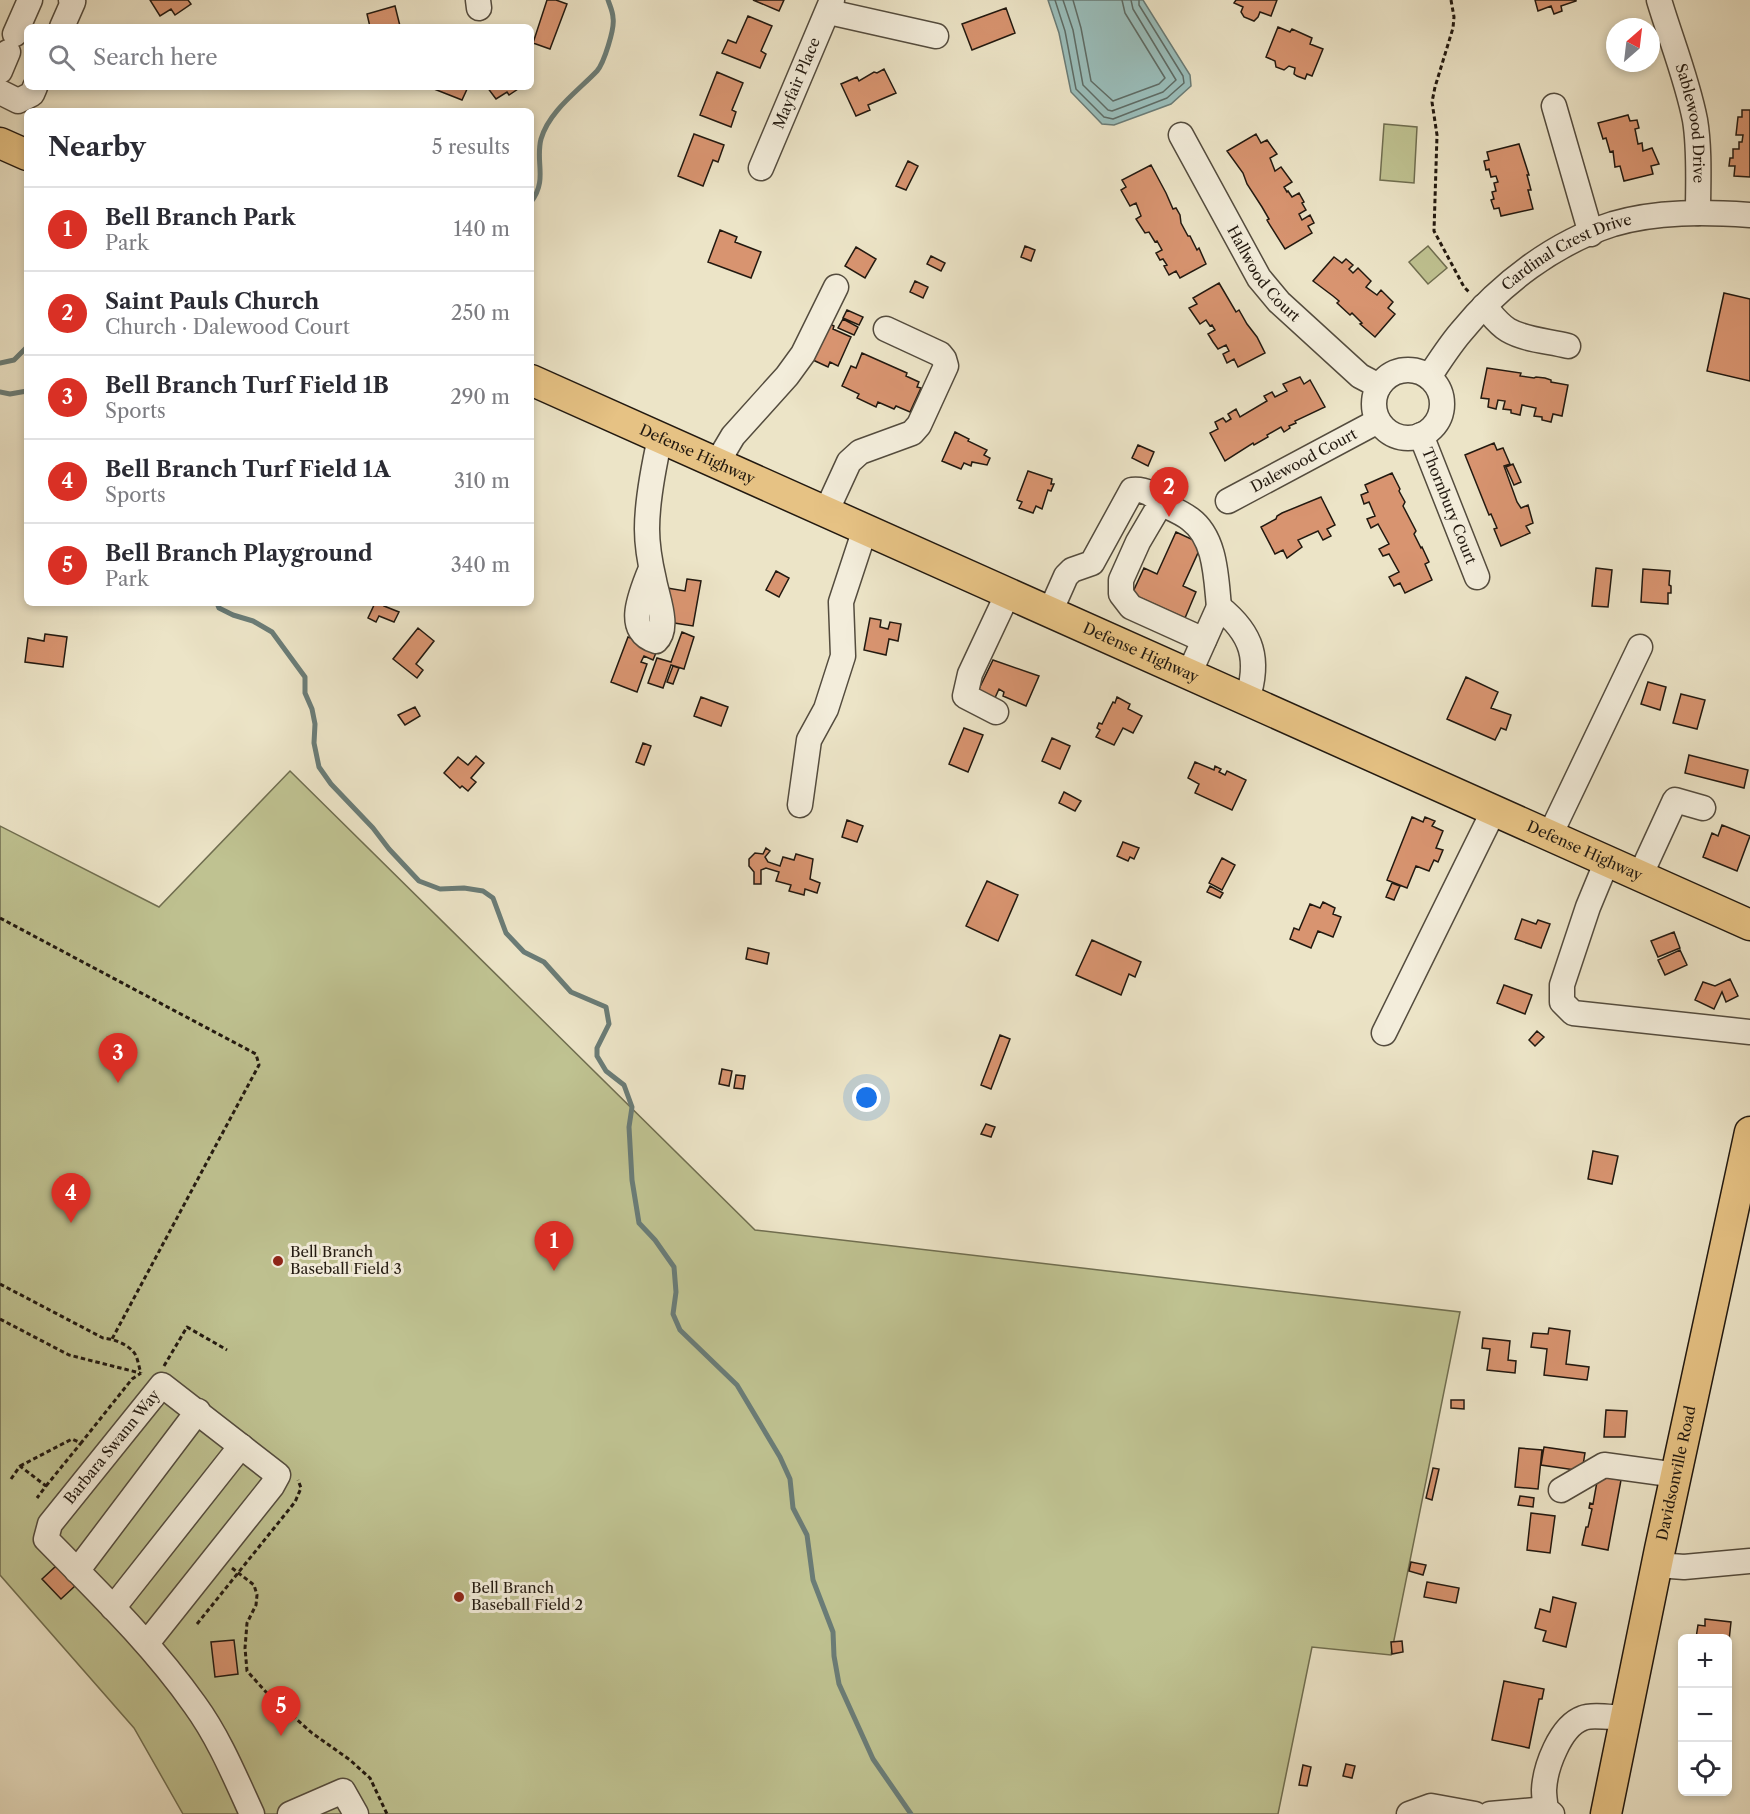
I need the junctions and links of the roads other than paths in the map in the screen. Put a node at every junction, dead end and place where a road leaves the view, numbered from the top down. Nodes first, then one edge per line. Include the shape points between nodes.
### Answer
1 (30, 0) edge
2 (71, 0) edge
3 (1659, 0) edge
4 (830, 6) edge
5 (63, 24) edge
6 (936, 36) dead end
7 (8, 52) edge
8 (34, 90) edge
9 (0, 92) edge
10 (1554, 106) dead end
11 (1181, 135) dead end
12 (0, 143) edge
13 (24, 154) edge
14 (760, 168) dead end
15 (1698, 213) junction
16 (1750, 215) edge
17 (1591, 234) junction
18 (836, 287) dead end
19 (1484, 306) junction
20 (886, 329) dead end
21 (1568, 345) dead end
22 (1428, 376) junction
23 (534, 381) edge
24 (1379, 386) junction
25 (1378, 421) junction
26 (1421, 435) junction
27 (660, 438) junction
28 (717, 463) junction
29 (1228, 501) dead end
30 (1160, 503) junction
31 (826, 512) junction
32 (865, 529) junction
33 (651, 568) dead end
34 (1477, 577) dead end
35 (1008, 593) junction
36 (1219, 607) junction
37 (1050, 612) junction
38 (1204, 640) junction
39 (1640, 647) dead end
40 (1189, 674) junction
41 (1247, 700) junction
42 (996, 712) dead end
43 (800, 805) dead end
44 (1703, 808) dead end
45 (1494, 810) junction
46 (1550, 835) junction
47 (1607, 861) junction
48 (1640, 876) junction
49 (1750, 926) edge
50 (1750, 1032) edge
51 (1384, 1033) dead end
52 (1750, 1132) edge
53 (198, 1411) junction
54 (241, 1446) junction
55 (1677, 1475) junction
56 (1561, 1490) dead end
57 (1750, 1561) edge
58 (1657, 1565) junction
59 (77, 1570) junction
60 (114, 1608) junction
61 (147, 1642) junction
62 (1626, 1718) junction
63 (1549, 1811) edge
64 (299, 1812) edge
65 (252, 1814) edge
66 (356, 1814) edge
67 (1409, 1814) edge
68 (1475, 1814) edge
69 (1490, 1814) edge
70 (1606, 1814) edge

1 - 7 street
2 - 5 street
3 - 15 street, Sablewood Drive via 1695,123
4 - 6 street
4 - 14 street, Mayfair Place
8 - 9 street via 18,100
10 - 17 street
11 - 24 street, Hallwood Court via 1259,278 1279,302 1359,376
12 - 13 main road
15 - 16 street, Cardinal Crest Drive
15 - 17 street, Cardinal Crest Drive via 1643,218 1613,224
17 - 19 street, Cardinal Crest Drive via 1542,258
18 - 28 street via 803,354 734,436
19 - 21 street via 1508,330
19 - 22 street, Cardinal Crest Drive
20 - 31 street via 940,354 946,366 919,425 912,433 854,457
22 - 24 street via 1418,371 1398,371
22 - 26 street via 1441,394 1442,406 1432,428
23 - 27 main road, Defense Highway
24 - 25 street via 1375,398
25 - 26 street via 1399,436
25 - 29 street, Dalewood Court
26 - 34 street, Thornbury Court
27 - 28 main road, Defense Highway
27 - 33 street via 647,528
28 - 31 main road, Defense Highway
30 - 36 street via 1189,518 1208,540
30 - 37 street via 1142,489 1132,490 1092,563 1066,576
30 - 38 street via 1121,580 1121,594 1131,607
31 - 32 main road, Defense Highway
32 - 35 main road, Defense Highway
32 - 43 street via 841,602 843,656 826,709 809,740
35 - 37 main road, Defense Highway
35 - 42 street via 970,674 965,696
36 - 38 street
36 - 41 street via 1244,633 1254,657 1254,679
37 - 40 main road, Defense Highway
38 - 40 street
39 - 46 street
40 - 41 main road, Defense Highway
41 - 45 main road, Defense Highway
44 - 48 street via 1675,800
45 - 46 main road, Defense Highway
45 - 51 street
46 - 47 main road, Defense Highway
47 - 48 main road, Defense Highway
47 - 50 street via 1562,985 1562,1002 1574,1013
48 - 49 main road, Defense Highway
52 - 55 main road, Davidsonville Road
53 - 54 street, Barbara Swann Way
53 - 59 street
53 - 59 street, Barbara Swann Way via 162,1385 50,1524 46,1539
54 - 60 street
54 - 61 street, Barbara Swann Way via 279,1475
55 - 56 street via 1604,1465
55 - 58 main road, Davidsonville Road
57 - 58 street via 1684,1567
58 - 62 main road, Davidsonville Road
59 - 60 street, Barbara Swann Way
60 - 61 street, Barbara Swann Way
61 - 65 street, Barbara Swann Way via 196,1706 225,1754
62 - 63 street via 1584,1717 1570,1727 1554,1750 1546,1776 1544,1791
62 - 70 main road, Davidsonville Road
63 - 69 street
64 - 66 street via 343,1791
67 - 68 street via 1431,1806

